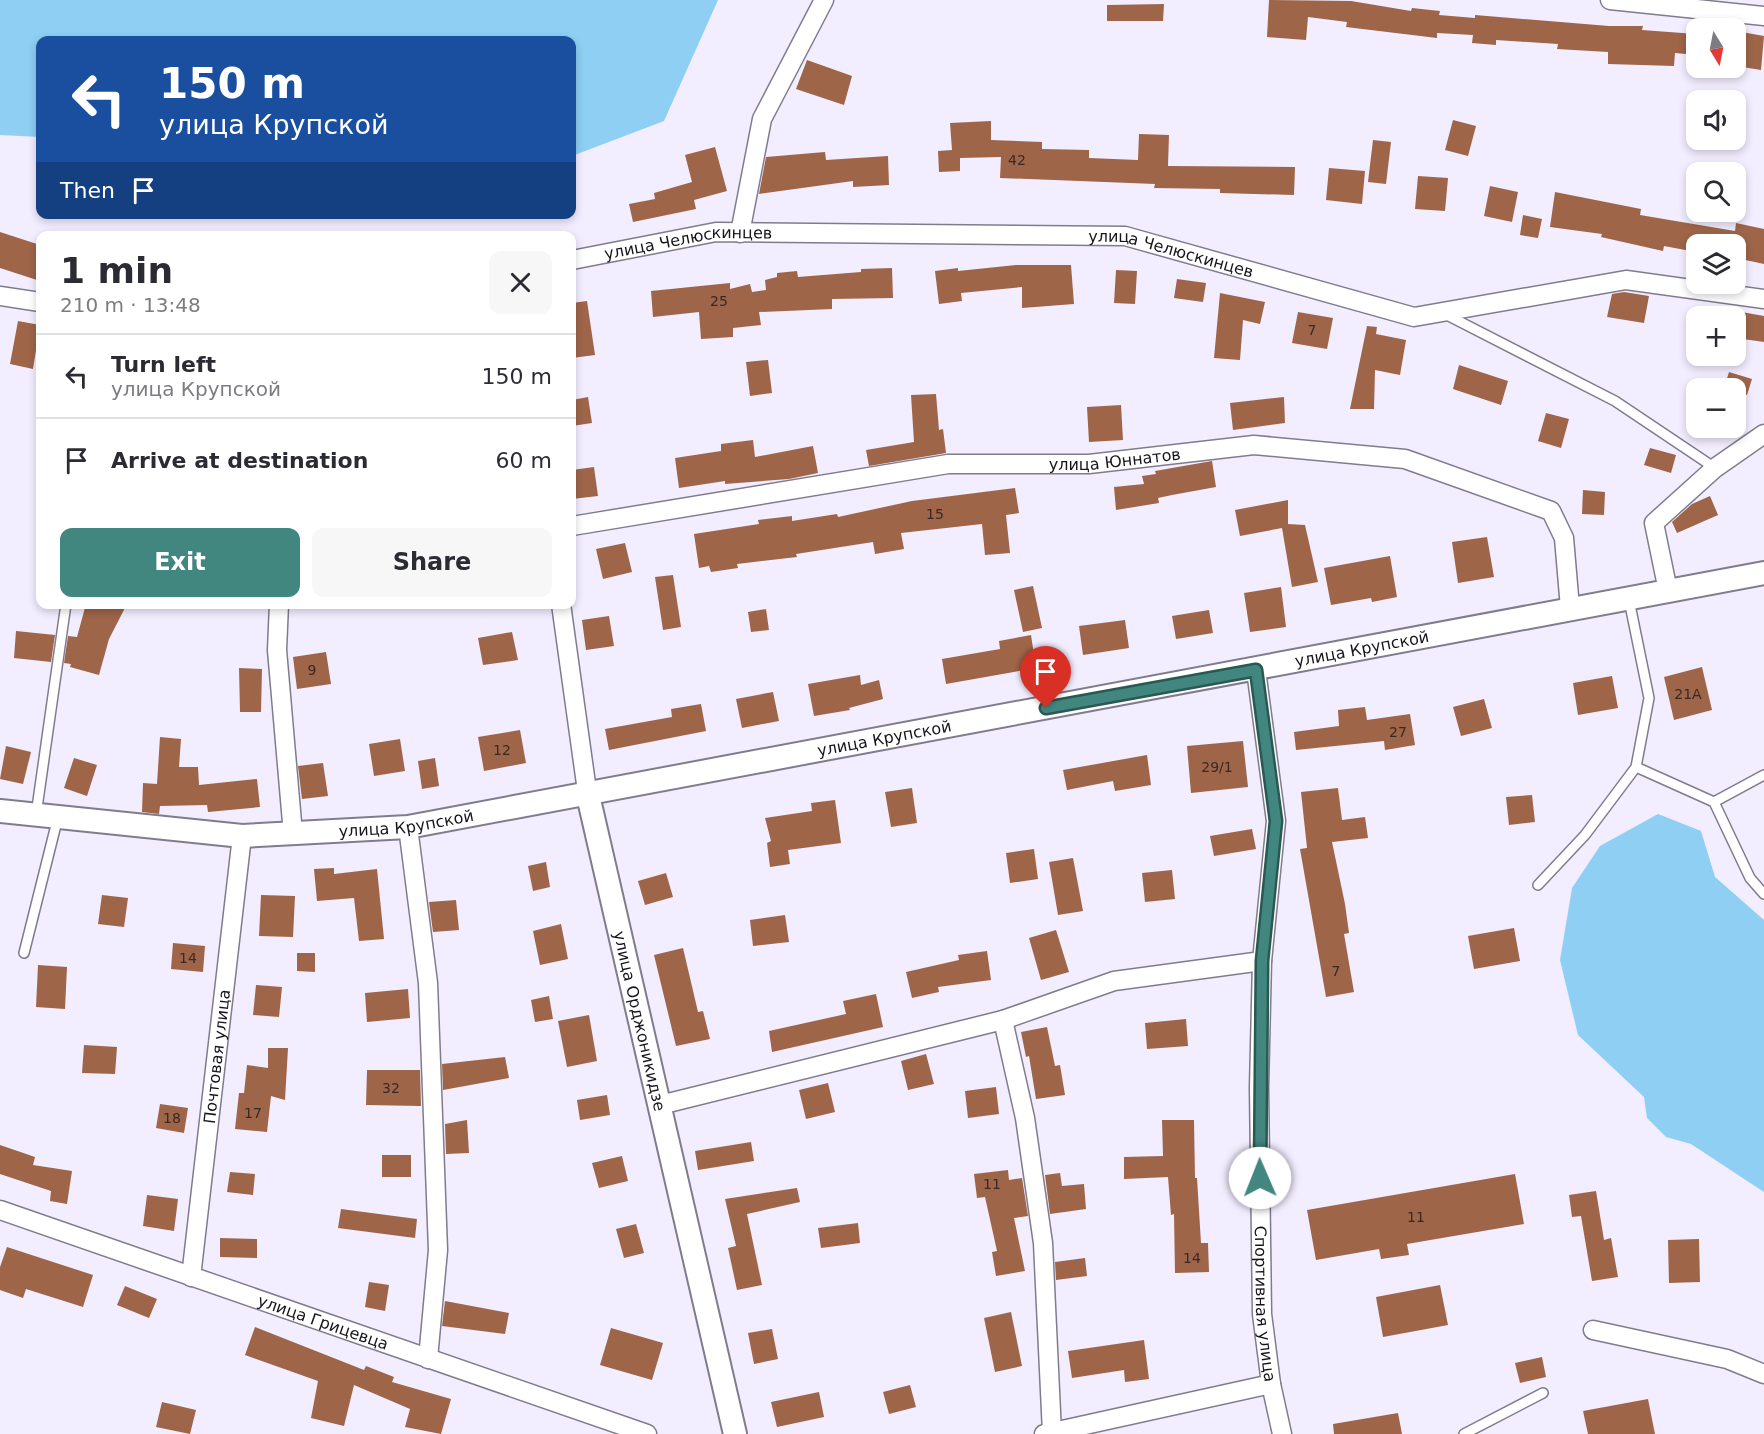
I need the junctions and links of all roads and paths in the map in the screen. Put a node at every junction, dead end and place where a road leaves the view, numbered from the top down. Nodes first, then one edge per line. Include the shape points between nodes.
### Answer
1 (824, 0) edge
2 (1611, 0) edge
3 (1764, 16) edge
4 (740, 233) junction
5 (576, 259) edge
6 (0, 296) edge
7 (1764, 299) edge
8 (36, 301) edge
9 (1442, 313) junction
10 (1764, 434) edge
11 (1715, 468) junction
12 (576, 525) edge
13 (1764, 573) edge
14 (1668, 591) junction
15 (1629, 597) junction
16 (1569, 608) junction
17 (66, 609) edge
18 (279, 609) edge
19 (562, 609) edge
20 (1256, 670) junction
21 (1636, 767) junction
22 (1764, 776) edge
23 (587, 791) junction
24 (1714, 802) junction
25 (0, 811) edge
26 (47, 816) junction
27 (408, 826) junction
28 (292, 834) junction
29 (242, 836) junction
30 (1538, 885) dead end
31 (1764, 894) edge
32 (24, 953) dead end
33 (1262, 961) junction
34 (1003, 1020) junction
35 (660, 1105) junction
36 (0, 1210) edge
37 (191, 1277) junction
38 (1593, 1330) dead end
39 (428, 1359) junction
40 (1764, 1374) edge
41 (1271, 1384) junction
42 (1543, 1393) dead end
43 (647, 1434) edge
44 (735, 1434) edge
45 (1048, 1434) edge
46 (1282, 1434) edge
47 (1464, 1434) edge

1 - 4 street via 762,119
2 - 3 street
4 - 5 street, улица Челюскинцев via 716,232
4 - 9 street, улица Челюскинцев via 1125,236 1414,318
6 - 8 street
7 - 9 street, улица Челюскинцев via 1626,280
9 - 11 lane via 1615,401
10 - 11 street
11 - 14 street via 1654,523
12 - 16 street, улица Юннатов via 948,464 1089,464 1254,445 1405,459 1551,511 1564,538
13 - 14 street, улица Крупской
14 - 15 street, улица Крупской
15 - 16 street, улица Крупской
15 - 21 lane via 1648,698
16 - 20 street, улица Крупской
17 - 26 lane
18 - 28 street via 277,650
19 - 23 street, улица Орджоникидзе
20 - 23 street, улица Крупской
20 - 33 street, Спортивная улица via 1276,821
21 - 24 lane
21 - 30 lane via 1585,835
22 - 24 lane
23 - 27 street, улица Крупской
23 - 35 street, улица Орджоникидзе
24 - 31 lane via 1750,878
25 - 26 street, улица Крупской
26 - 29 street, улица Крупской
26 - 32 lane
27 - 28 street, улица Крупской
27 - 39 street via 428,983 430,1030 438,1250
28 - 29 street, улица Крупской
29 - 37 street, Почтовая улица
33 - 34 street via 1114,981
33 - 41 street, Спортивная улица via 1259,1088 1262,1314
34 - 35 street
34 - 45 street via 1025,1118 1043,1243
35 - 44 street, улица Орджоникидзе
36 - 37 street, улица Грицевца
37 - 39 street, улица Грицевца
38 - 40 street via 1727,1359
39 - 43 street, улица Грицевца
41 - 45 street
41 - 46 street, Спортивная улица
42 - 47 lane

